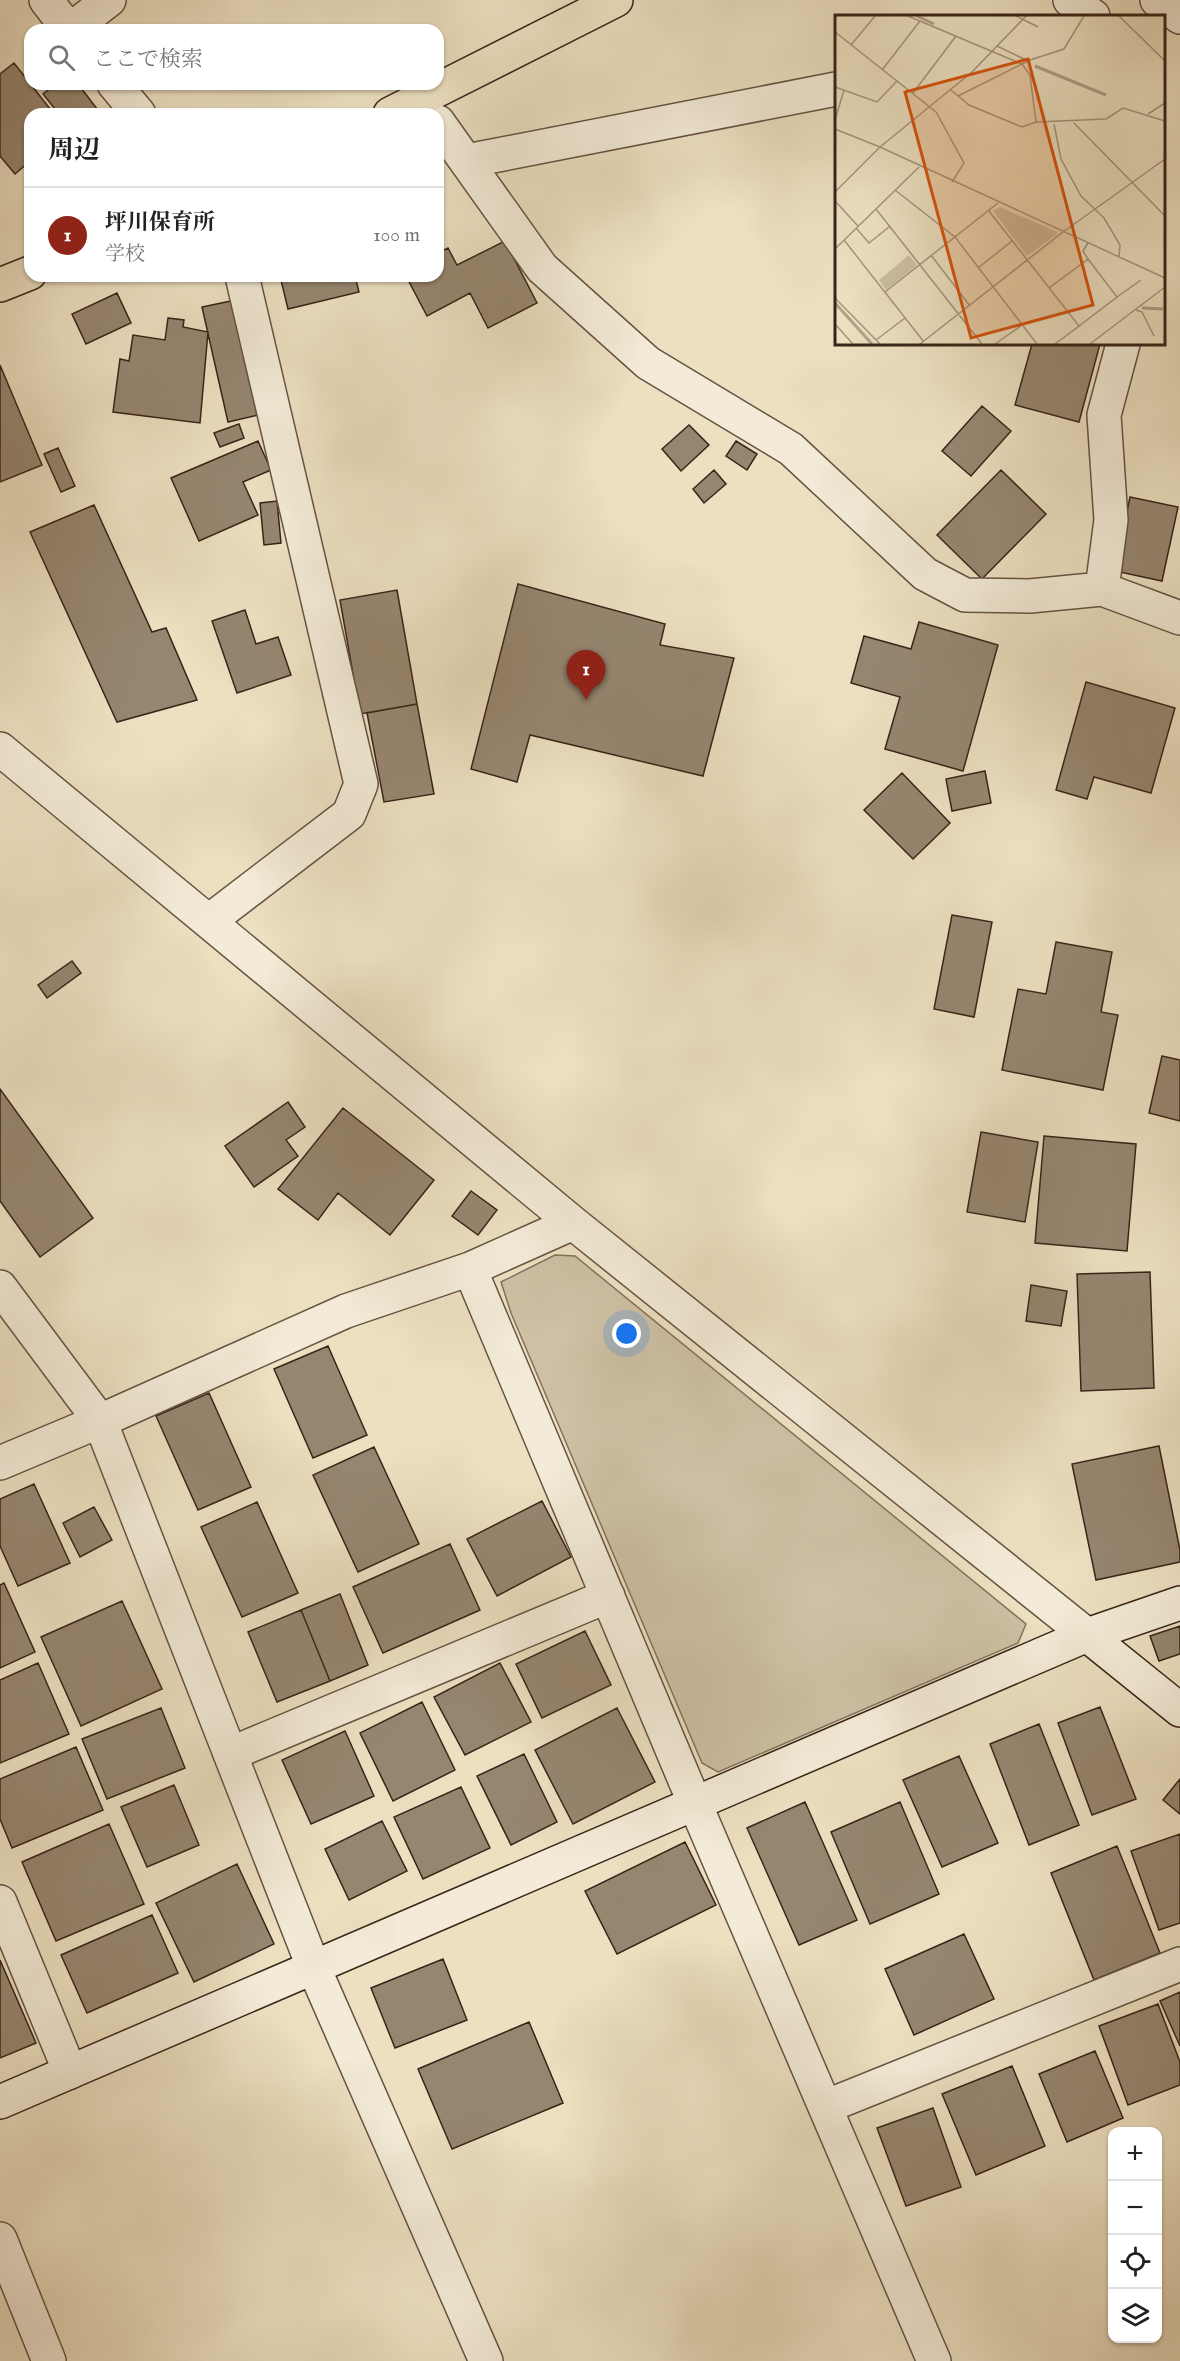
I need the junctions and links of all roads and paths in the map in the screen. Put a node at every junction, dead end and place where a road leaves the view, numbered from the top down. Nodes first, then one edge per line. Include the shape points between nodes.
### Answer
1 (46, 0) edge
2 (109, 0) edge
3 (616, 0) edge
4 (1070, 0) edge
5 (1157, 0) edge
6 (1092, 15) edge
7 (1180, 18) edge
8 (65, 24) edge
9 (78, 24) edge
10 (1165, 24) edge
11 (835, 89) edge
12 (119, 90) edge
13 (134, 108) edge
14 (437, 108) edge
15 (444, 130) edge
16 (467, 160) junction
17 (24, 275) edge
18 (243, 282) edge
19 (0, 285) edge
20 (1124, 345) edge
21 (1102, 589) junction
22 (1180, 618) edge
23 (0, 748) edge
24 (209, 921) junction
25 (573, 1223) junction
26 (470, 1269) junction
27 (0, 1287) edge
28 (100, 1421) junction
29 (0, 1463) edge
30 (608, 1596) junction
31 (1180, 1603) edge
32 (1087, 1635) junction
33 (1180, 1710) edge
34 (230, 1754) junction
35 (695, 1804) junction
36 (0, 1902) edge
37 (1180, 1964) edge
38 (313, 1966) junction
39 (70, 2072) junction
40 (0, 2102) edge
41 (825, 2107) junction
42 (0, 2239) edge
43 (49, 2361) edge
44 (486, 2361) edge
45 (934, 2361) edge

1 - 8 street
2 - 9 street
3 - 14 main road
4 - 6 street
5 - 7 street
7 - 10 street
11 - 16 street
12 - 13 street
15 - 16 street
16 - 21 street via 542,268 648,363 791,449 925,574 965,595 1030,596
17 - 19 main road
18 - 24 street via 361,784 349,814
20 - 21 street via 1104,415 1111,519
21 - 22 street
23 - 24 street
24 - 25 street
25 - 26 street
25 - 32 street
26 - 28 street via 346,1311
26 - 30 street
27 - 28 street
28 - 29 street
28 - 34 street
30 - 34 street
30 - 35 street
31 - 32 street
32 - 33 street
32 - 35 street
34 - 38 street
35 - 38 street
35 - 41 street
36 - 39 street
37 - 41 street
38 - 39 street
38 - 44 street
39 - 40 street
41 - 45 street
42 - 43 street

